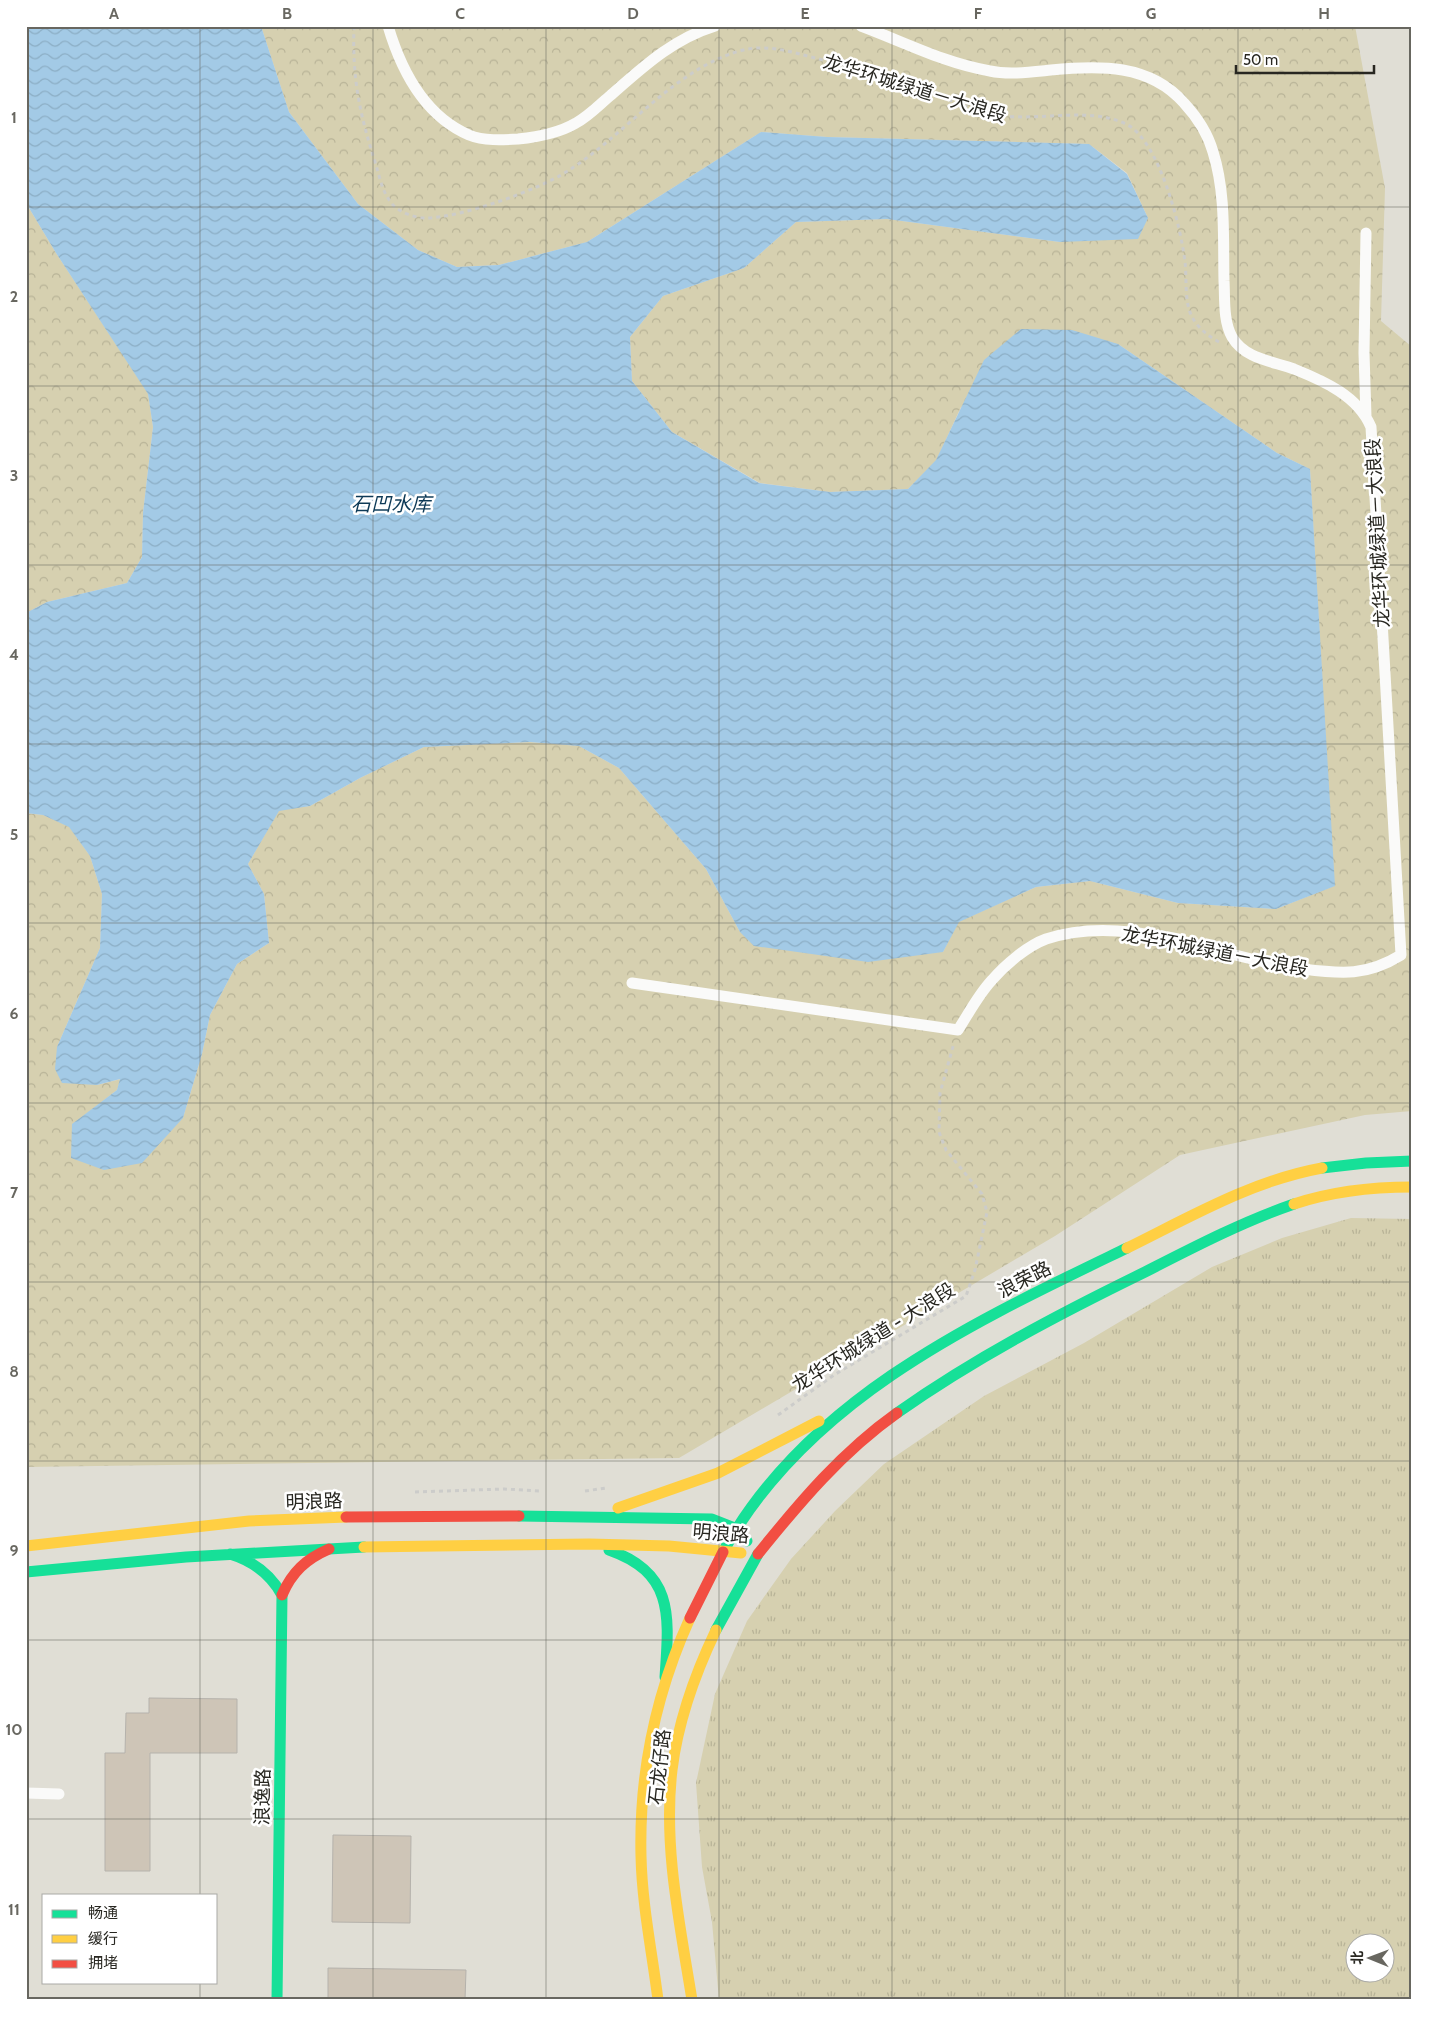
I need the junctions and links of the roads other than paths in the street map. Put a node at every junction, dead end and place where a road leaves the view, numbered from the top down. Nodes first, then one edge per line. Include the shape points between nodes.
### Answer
1 (388, 26) edge
2 (714, 26) edge
3 (861, 26) edge
4 (1366, 233) dead end
5 (1366, 417) junction
6 (1407, 952) edge
7 (632, 983) dead end
8 (1412, 1162) edge
9 (1412, 1187) edge
10 (861, 1396) junction
11 (578, 1515) junction
12 (735, 1528) junction
13 (26, 1546) edge
14 (588, 1546) junction
15 (330, 1548) junction
16 (723, 1552) junction
17 (229, 1554) junction
18 (758, 1554) junction
19 (26, 1572) edge
20 (282, 1595) junction
21 (666, 1677) junction
22 (26, 1793) edge
23 (59, 1794) dead end
24 (277, 2000) edge
25 (658, 2000) edge
26 (692, 2000) edge

1 - 2 lane via 413,87 440,118 469,135 506,139 530,138 576,123 658,53 694,32
3 - 5 lane, 龙华环城绿道－大浪段 via 944,60 992,72 1115,68 1147,75 1174,92 1197,118 1213,151 1221,188 1228,331 1243,350 1262,360 1294,369 1346,395
4 - 5 lane
5 - 6 lane, 龙华环城绿道－大浪段 via 1371,427
6 - 7 lane, 龙华环城绿道－大浪段 via 1382,966 1356,972 1330,972 1274,966 1152,936 1089,930 1044,940 1024,952 992,979 958,1030
8 - 10 main road, 浪荣路 via 1371,1162 1323,1168 1291,1174 1251,1188 1018,1302 939,1345
9 - 18 main road via 1368,1188 1299,1201 1039,1323 957,1372 855,1446
10 - 11 main road via 780,1443 718,1473 628,1506
10 - 12 main road, 浪荣路 via 770,1483
11 - 12 main road, 明浪路 via 712,1519
11 - 13 main road, 明浪路 via 249,1520
12 - 16 main road, 浪荣路
12 - 18 main road, 明浪路
14 - 15 main road, 明浪路
14 - 16 main road, 明浪路 via 671,1546
14 - 21 main road via 623,1553 652,1573 662,1591 667,1613
15 - 17 main road, 明浪路
15 - 20 main road via 303,1562 287,1582
16 - 18 main road, 明浪路
16 - 21 main road, 石龙仔路 via 697,1600
17 - 19 main road, 明浪路
17 - 20 main road via 257,1566 277,1584
18 - 26 main road, 石龙仔路 via 707,1650 690,1690 676,1742 671,1833 676,1898
20 - 24 main road, 浪逸路
21 - 25 main road, 石龙仔路 via 651,1728 642,1786 641,1856
22 - 23 lane

